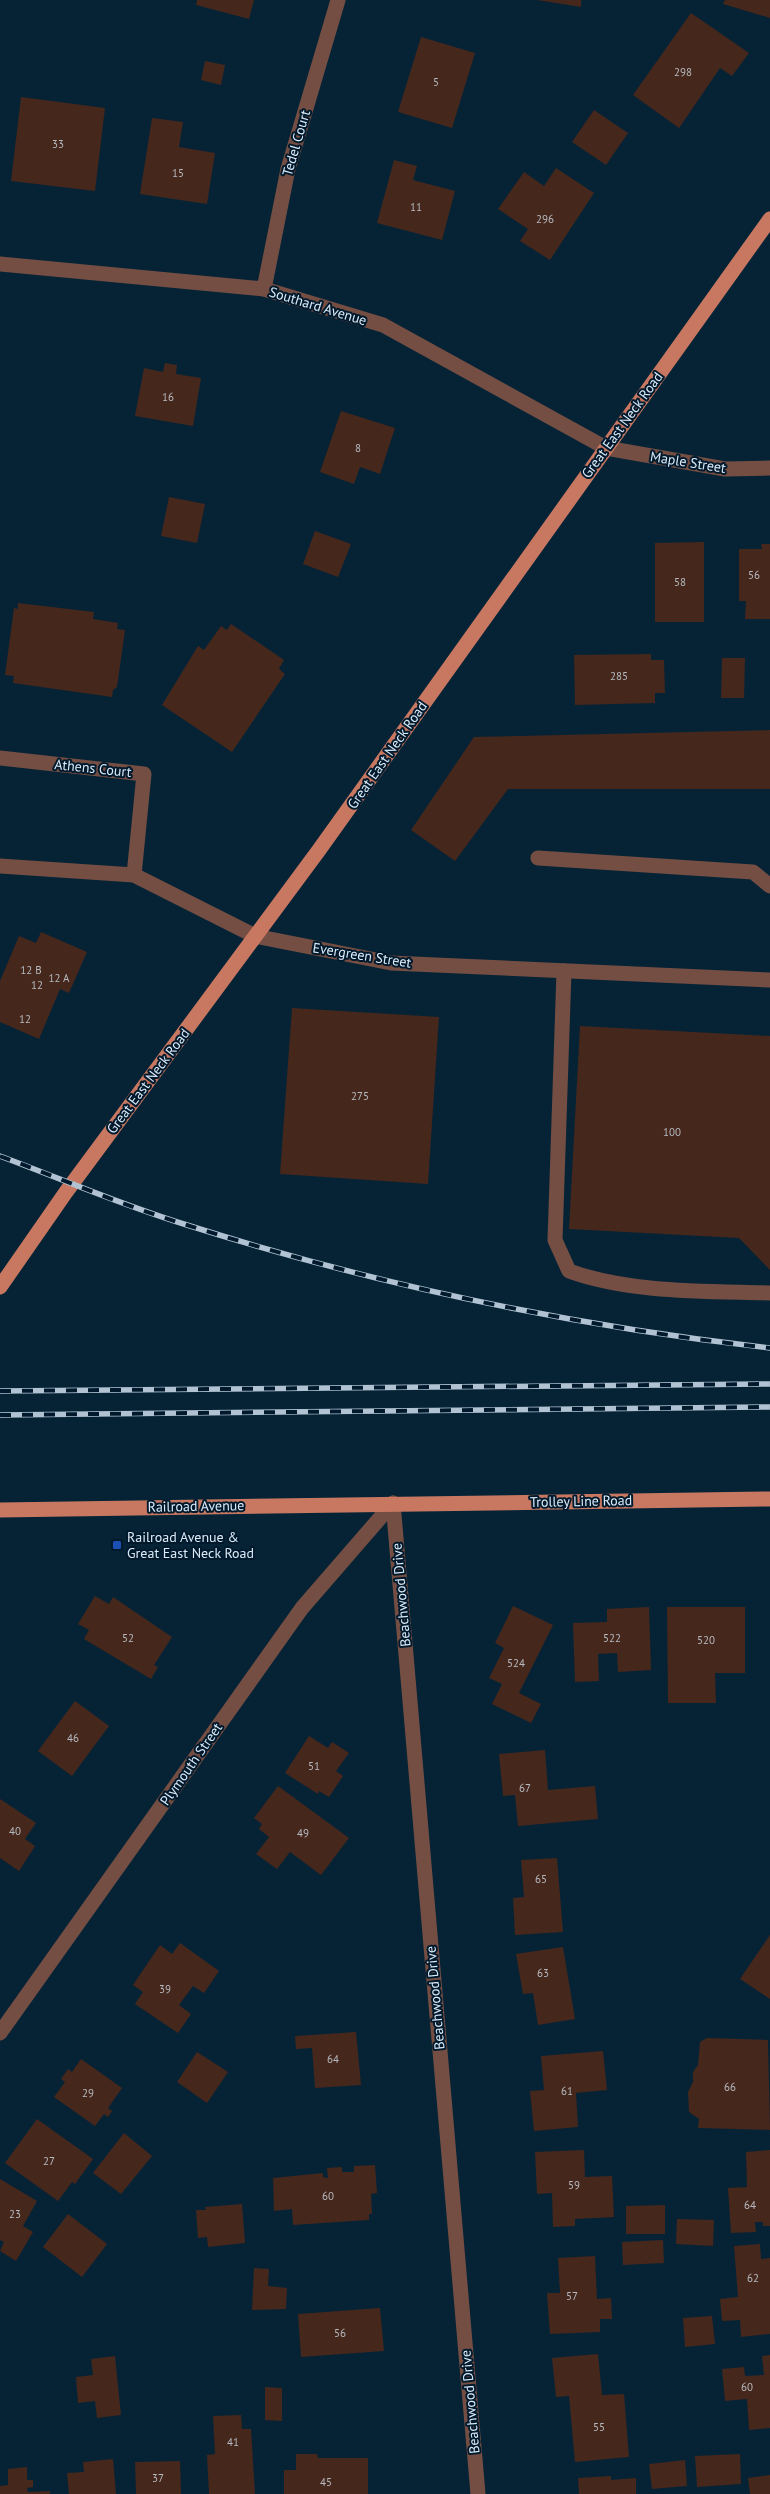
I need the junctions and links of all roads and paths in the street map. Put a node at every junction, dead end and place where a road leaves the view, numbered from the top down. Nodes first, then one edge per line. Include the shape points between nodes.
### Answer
1 (338, 0) edge
2 (770, 219) edge
3 (0, 264) edge
4 (264, 289) junction
5 (606, 448) junction
6 (770, 468) edge
7 (0, 758) edge
8 (538, 858) dead end
9 (0, 866) edge
10 (134, 875) junction
11 (770, 886) edge
12 (255, 936) junction
13 (564, 971) junction
14 (770, 980) edge
15 (0, 1287) edge
16 (770, 1293) edge
17 (770, 1499) edge
18 (393, 1503) junction
19 (0, 1510) edge
20 (0, 2033) edge
21 (478, 2494) edge

1 - 4 street, Tedel Court via 288,169
2 - 5 main road, Great East Neck Road
3 - 4 street, Southard Avenue
4 - 5 street, Southard Avenue via 383,325
5 - 6 street, Maple Street via 725,469
5 - 12 main road, Great East Neck Road
7 - 10 street, Athens Court via 144,774
8 - 11 street via 753,872
9 - 10 street, Evergreen Street
10 - 12 street, Evergreen Street
12 - 13 street, Evergreen Street via 391,963
12 - 15 main road, Great East Neck Road
13 - 14 street, Evergreen Street
13 - 16 street via 555,1240 569,1270 587,1277 668,1290
17 - 18 main road, Trolley Line Road
18 - 19 main road, Railroad Avenue
18 - 20 street, Plymouth Street via 302,1608
18 - 21 street, Beachwood Drive

